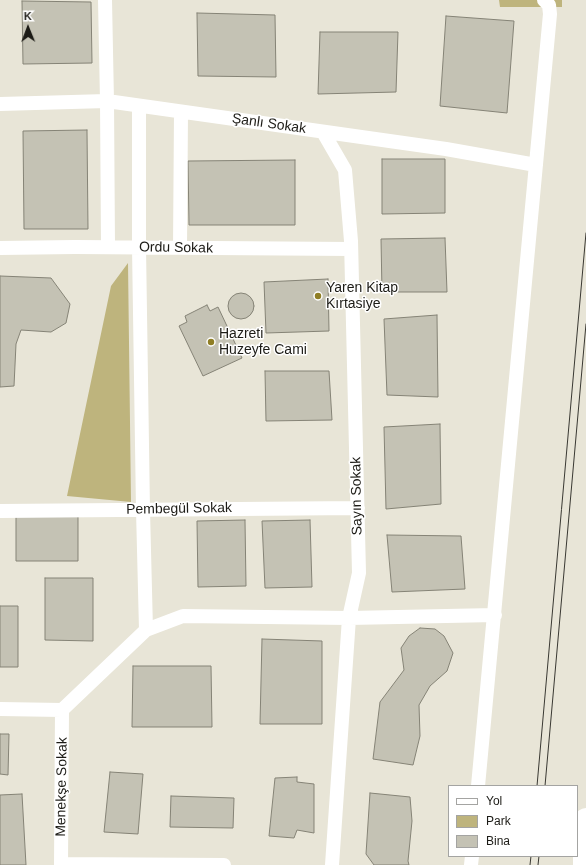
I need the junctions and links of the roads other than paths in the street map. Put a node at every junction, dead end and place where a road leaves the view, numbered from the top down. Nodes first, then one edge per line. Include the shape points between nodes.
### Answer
1 (105, 0) edge
2 (544, 0) edge
3 (108, 101) junction
4 (0, 104) edge
5 (139, 106) junction
6 (181, 112) junction
7 (323, 132) junction
8 (536, 165) junction
9 (108, 247) junction
10 (139, 247) junction
11 (0, 248) edge
12 (180, 248) junction
13 (351, 250) junction
14 (358, 508) junction
15 (143, 510) junction
16 (0, 511) edge
17 (495, 615) junction
18 (349, 618) junction
19 (146, 630) junction
20 (0, 709) edge
21 (62, 710) junction
22 (478, 785) edge
23 (586, 819) edge
24 (61, 864) edge
25 (224, 865) edge
26 (332, 865) edge
27 (584, 865) edge

1 - 3 street
2 - 8 street via 549,6 550,14
3 - 4 street, Şanlı Sokak
3 - 5 street, Şanlı Sokak
3 - 9 street
5 - 6 street, Şanlı Sokak
5 - 10 street
6 - 7 street, Şanlı Sokak
6 - 12 street
7 - 8 street, Şanlı Sokak via 446,149
7 - 13 street, Sayın Sokak via 345,170
8 - 17 street
9 - 10 street, Ordu Sokak
9 - 11 street, Ordu Sokak
10 - 12 street, Ordu Sokak
10 - 15 street
12 - 13 street, Ordu Sokak
13 - 14 street, Sayın Sokak
14 - 15 street, Pembegül Sokak
14 - 18 street, Sayın Sokak via 359,573
15 - 16 street, Pembegül Sokak
15 - 19 street
17 - 18 street
17 - 22 street
18 - 19 street via 183,616
18 - 26 street, Sayın Sokak
19 - 21 street
20 - 21 street
21 - 24 street, Menekşe Sokak
23 - 27 highway
24 - 25 street

